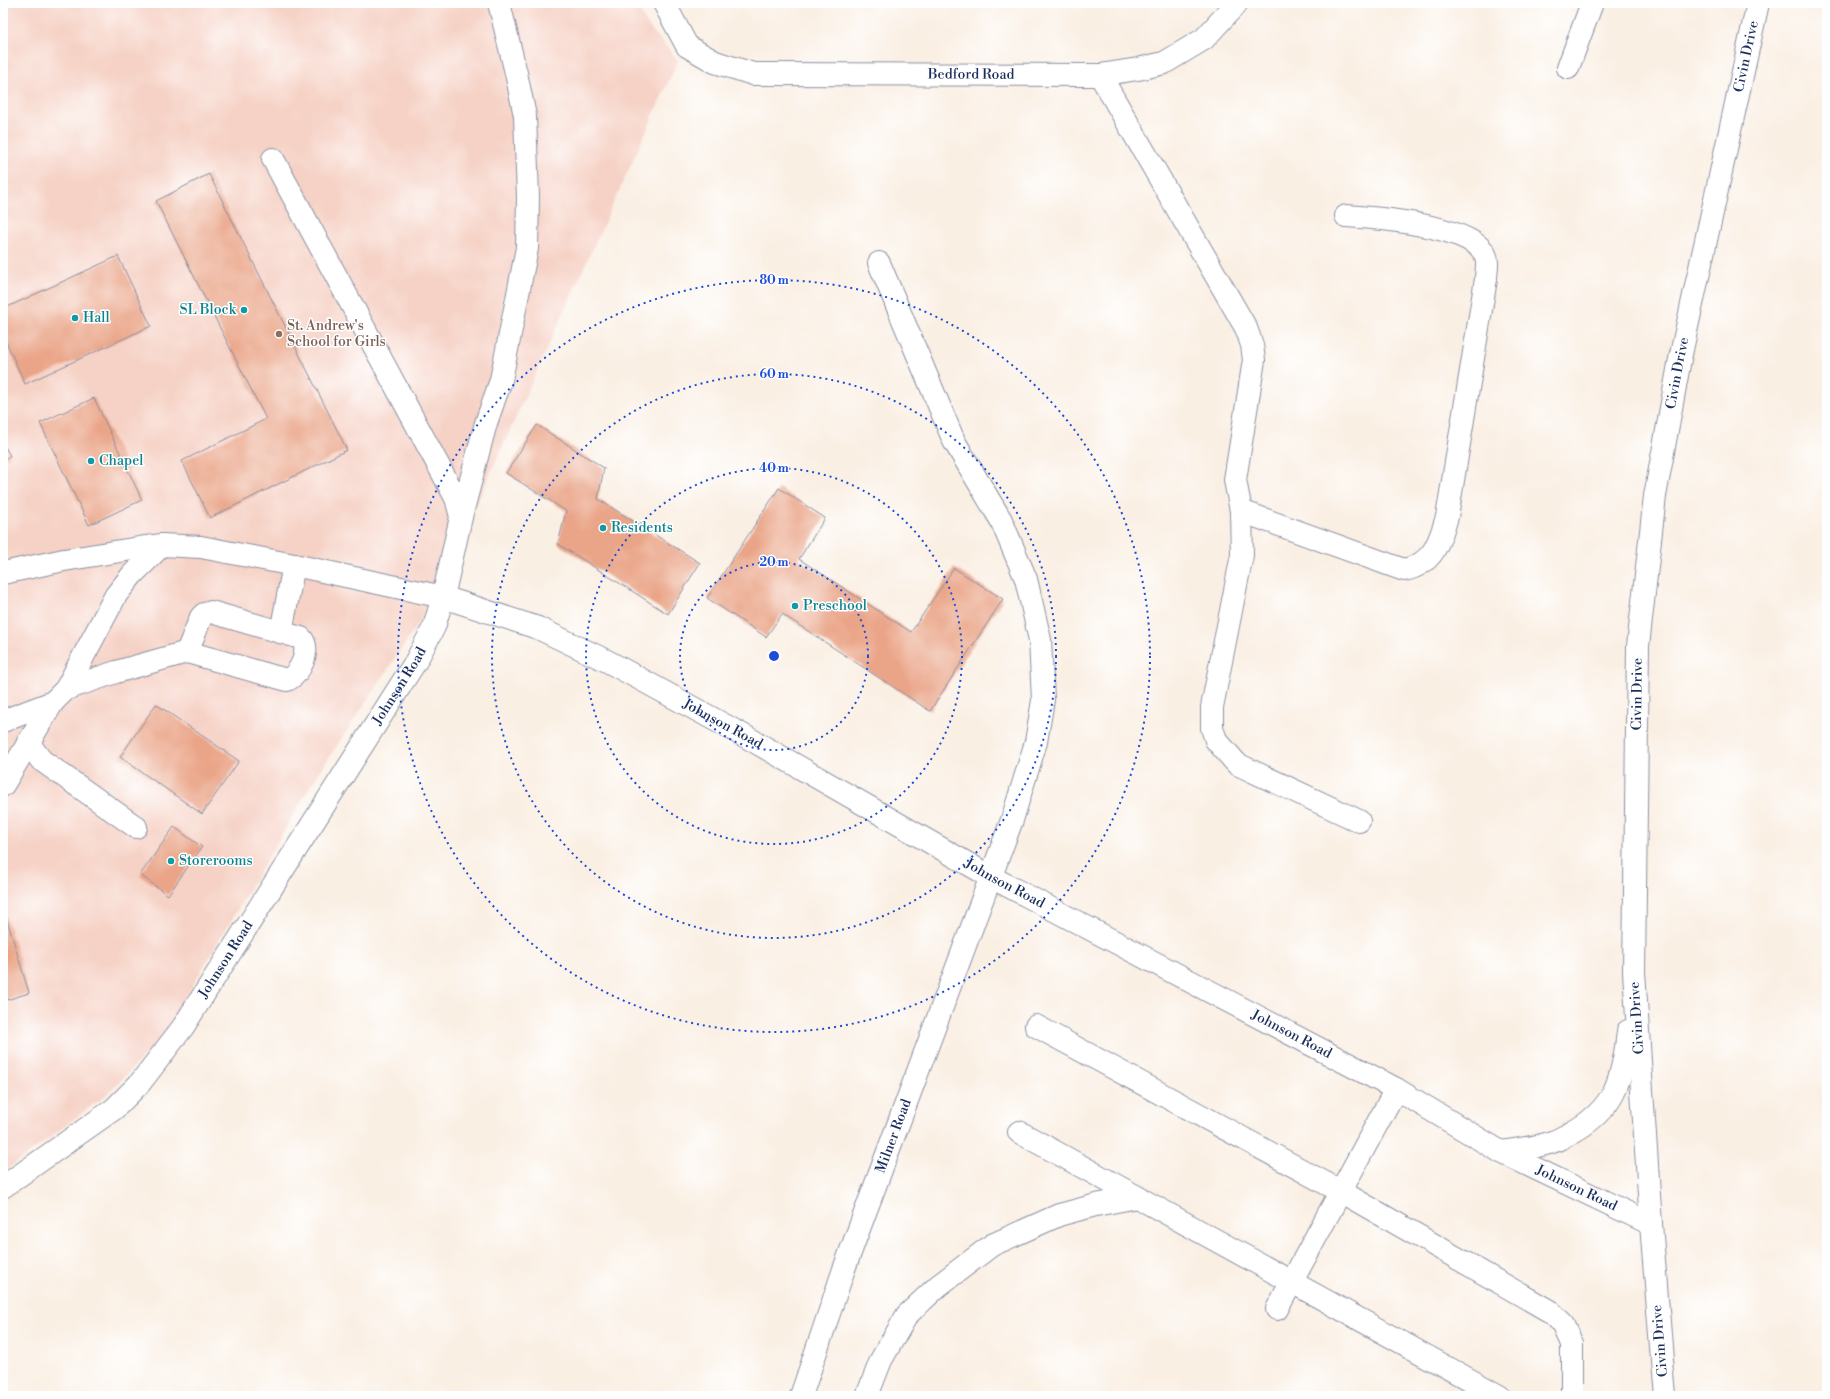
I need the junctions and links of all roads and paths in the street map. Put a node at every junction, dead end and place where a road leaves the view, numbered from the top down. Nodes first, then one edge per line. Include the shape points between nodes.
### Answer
1 (498, 3) edge
2 (664, 3) edge
3 (1237, 3) edge
4 (1592, 3) edge
5 (1758, 3) edge
6 (1568, 68) dead end
7 (1100, 75) junction
8 (273, 159) dead end
9 (1346, 216) dead end
10 (879, 263) dead end
11 (1241, 511) junction
12 (461, 517) junction
13 (162, 545) junction
14 (294, 565) junction
15 (3, 573) edge
16 (443, 597) junction
17 (281, 632) junction
18 (188, 652) junction
19 (59, 696) junction
20 (3, 721) edge
21 (28, 742) junction
22 (3, 785) edge
23 (1360, 821) dead end
24 (136, 827) dead end
25 (991, 877) junction
26 (1634, 972) junction
27 (1036, 1026) dead end
28 (1396, 1089) junction
29 (1019, 1132) dead end
30 (1501, 1152) junction
31 (3, 1187) edge
32 (1340, 1191) junction
33 (1138, 1197) junction
34 (1650, 1224) junction
35 (1291, 1282) junction
36 (1277, 1309) dead end
37 (801, 1396) edge
38 (867, 1396) edge
39 (1499, 1396) edge
40 (1572, 1396) edge
41 (1665, 1396) edge

1 - 12 street via 525,116 527,248 500,380
2 - 7 street, Bedford Road via 687,46 715,62 753,74
3 - 7 street, Bedford Road via 1204,39 1164,63
4 - 6 street
5 - 26 street, Civin Drive via 1682,351 1655,496 1638,646
7 - 11 street via 1246,328 1252,345 1254,360 1235,480
8 - 12 street via 456,498
9 - 11 street via 1384,218 1452,232 1480,247 1486,255 1482,302 1447,517 1440,542 1425,561 1414,568 1404,570
10 - 25 street, Milner Road via 954,441 1001,520 1020,564 1040,640 1043,700 1036,742
11 - 23 street via 1241,565 1212,707 1212,728 1216,740 1236,764
12 - 16 street
13 - 14 street via 201,547
13 - 15 street via 64,560
13 - 19 street via 116,595
14 - 16 street
14 - 17 street
16 - 25 street, Johnson Road via 538,628 609,662 750,739
16 - 31 street, Johnson Road via 434,627 416,661 164,1054 114,1109
17 - 18 street via 207,612 201,616
17 - 18 street via 301,638 305,642 306,652 296,675 288,680
18 - 19 street via 116,672
19 - 20 street
19 - 21 street
21 - 22 street
21 - 24 street via 41,760
25 - 28 street, Johnson Road
25 - 37 street, Milner Road via 844,1269
26 - 30 street via 1625,1058 1610,1100 1591,1122 1552,1142
26 - 34 street, Civin Drive
27 - 32 street
28 - 30 street, Johnson Road
28 - 32 street
29 - 33 street
30 - 34 street, Johnson Road
32 - 35 street
32 - 40 street via 1551,1312 1563,1324 1572,1344
33 - 35 street
33 - 38 street via 1059,1215 992,1245 938,1286 907,1315 881,1360
34 - 41 street, Civin Drive
35 - 36 street
35 - 39 street

